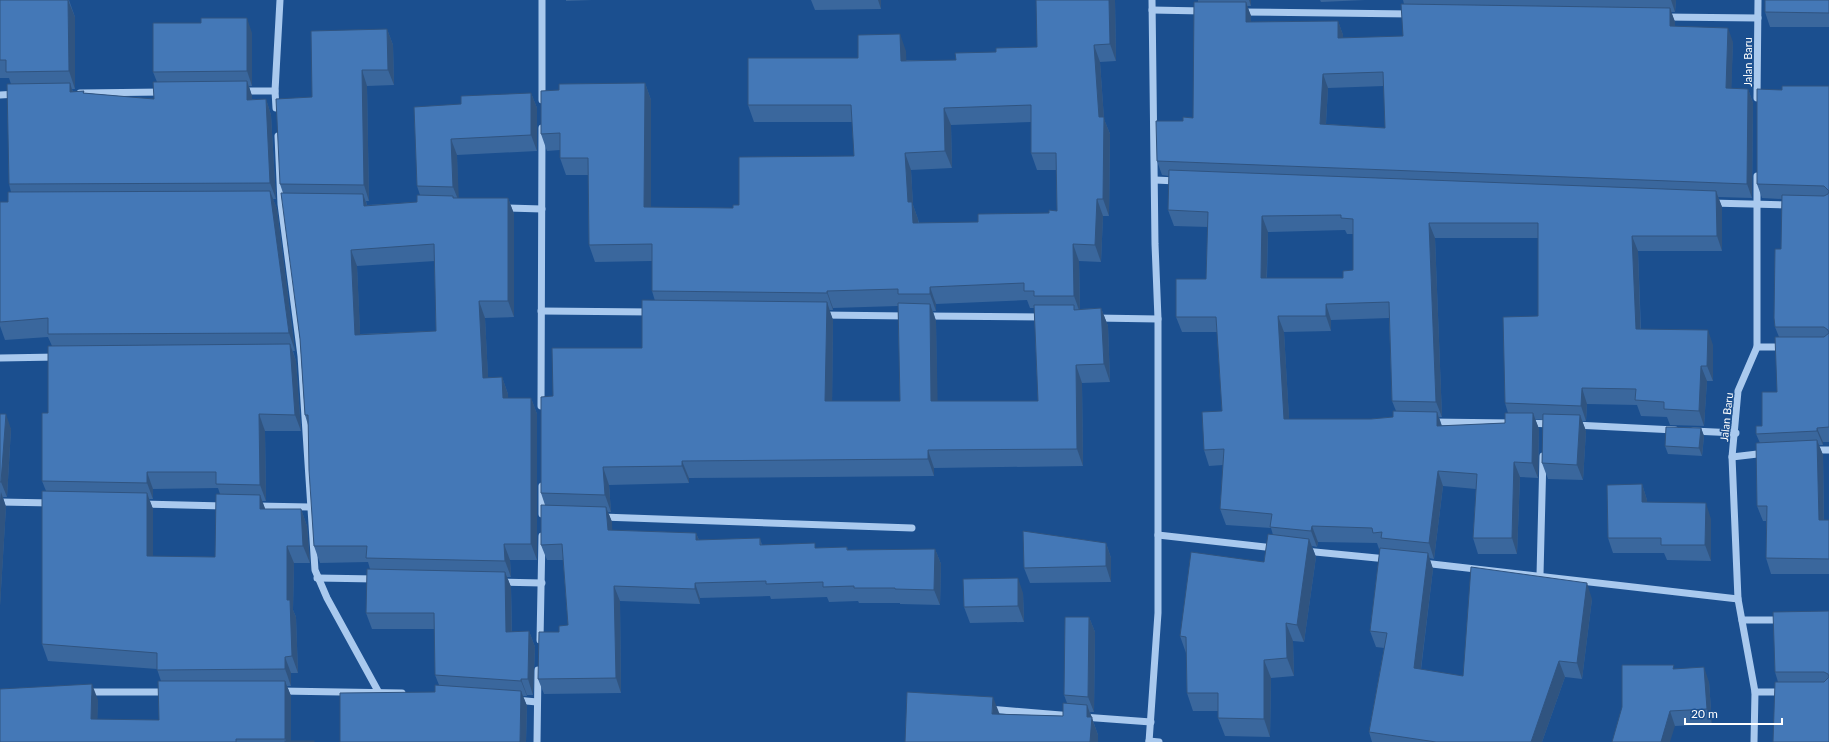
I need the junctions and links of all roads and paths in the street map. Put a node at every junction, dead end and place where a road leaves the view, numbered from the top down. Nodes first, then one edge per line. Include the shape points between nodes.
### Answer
1 (280, 0) edge
2 (542, 0) edge
3 (1152, 0) edge
4 (1758, 0) edge
5 (1152, 10) junction
6 (1207, 11) edge
7 (1231, 12) edge
8 (1423, 14) edge
9 (1654, 17) edge
10 (1758, 18) junction
11 (236, 91) edge
12 (275, 91) junction
13 (173, 92) edge
14 (24, 94) edge
15 (71, 94) edge
16 (0, 95) edge
17 (1758, 104) edge
18 (542, 108) edge
19 (276, 113) edge
20 (542, 124) edge
21 (277, 128) edge
22 (1757, 166) edge
23 (1155, 180) junction
24 (1187, 181) edge
25 (1702, 202) edge
26 (277, 204) junction
27 (289, 204) edge
28 (1757, 204) junction
29 (1797, 206) edge
30 (494, 208) edge
31 (542, 209) junction
32 (541, 311) junction
33 (659, 312) edge
34 (818, 314) edge
35 (913, 316) edge
36 (921, 316) edge
37 (1055, 317) edge
38 (1087, 318) edge
39 (1158, 319) junction
40 (1757, 347) junction
41 (1793, 347) edge
42 (293, 356) dead end
43 (301, 356) junction
44 (63, 357) edge
45 (0, 358) edge
46 (541, 413) edge
47 (1420, 422) edge
48 (1544, 424) junction
49 (1544, 432) edge
50 (1736, 433) junction
51 (1543, 448) edge
52 (1805, 450) edge
53 (1829, 450) edge
54 (1772, 452) edge
55 (1732, 457) junction
56 (542, 476) edge
57 (0, 502) edge
58 (64, 503) edge
59 (135, 504) edge
60 (230, 506) edge
61 (246, 506) edge
62 (310, 507) junction
63 (550, 516) edge
64 (597, 517) edge
65 (542, 523) junction
66 (912, 528) dead end
67 (1158, 535) junction
68 (1285, 549) edge
69 (1293, 550) edge
70 (1397, 560) edge
71 (1413, 562) edge
72 (1540, 575) junction
73 (316, 578) junction
74 (386, 579) edge
75 (495, 582) edge
76 (542, 583) junction
77 (1738, 599) junction
78 (1742, 620) junction
79 (1789, 620) edge
80 (539, 646) edge
81 (539, 662) edge
82 (378, 691) junction
83 (79, 692) edge
84 (173, 692) edge
85 (276, 692) edge
86 (1755, 692) junction
87 (1792, 692) edge
88 (410, 694) edge
89 (505, 700) edge
90 (537, 702) junction
91 (977, 708) edge
92 (1151, 722) junction
93 (1149, 741) edge
94 (537, 742) edge
95 (1159, 742) edge
96 (1754, 742) edge

1 - 12 street
2 - 18 street
3 - 5 street
4 - 10 street, Jalan Baru
5 - 6 street
5 - 23 street
7 - 8 street
9 - 10 street
10 - 17 street, Jalan Baru
11 - 12 street
12 - 19 street
13 - 15 street
14 - 16 street
20 - 31 street
21 - 26 street
22 - 28 street, Jalan Baru
23 - 24 street
23 - 39 street
25 - 28 street
26 - 27 street
26 - 43 street
28 - 29 street
28 - 40 street, Jalan Baru
30 - 31 street
31 - 32 street
32 - 33 street
32 - 46 street
34 - 35 street
36 - 37 street
38 - 39 street
39 - 67 street
40 - 41 street
40 - 50 street, Jalan Baru via 1738,390
42 - 43 street
43 - 62 street
44 - 45 street
47 - 48 street
48 - 49 street
48 - 50 street
50 - 55 street, Jalan Baru
51 - 72 street
52 - 53 street
54 - 55 street
55 - 77 street, Jalan Baru
56 - 65 street
57 - 58 street
59 - 60 street
61 - 62 street
62 - 73 street
63 - 65 street
64 - 66 street
65 - 76 street
67 - 68 street
67 - 92 street via 1158,613
69 - 70 street
71 - 72 street
72 - 77 street
73 - 74 street
73 - 82 street
75 - 76 street
76 - 80 street
77 - 78 street, Jalan Baru
78 - 79 street
78 - 86 street, Jalan Baru
81 - 90 street
82 - 85 street
82 - 88 street
83 - 84 street
86 - 87 street
86 - 96 street, Jalan Baru
89 - 90 street
90 - 94 street
91 - 92 street
92 - 93 street
93 - 95 street

